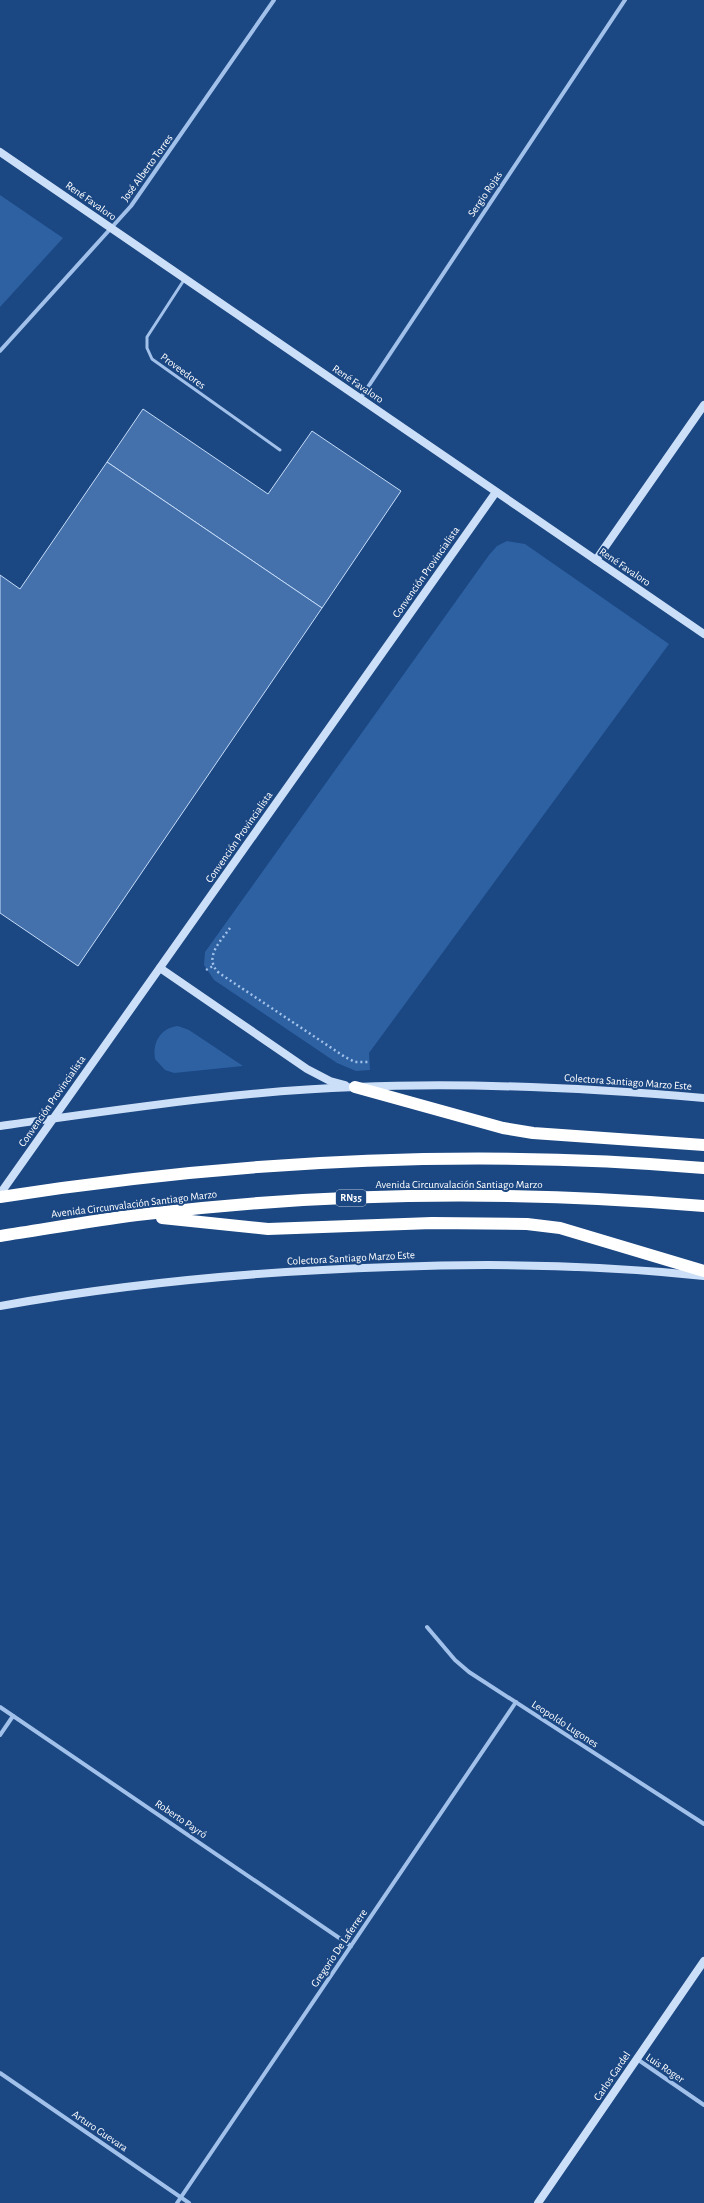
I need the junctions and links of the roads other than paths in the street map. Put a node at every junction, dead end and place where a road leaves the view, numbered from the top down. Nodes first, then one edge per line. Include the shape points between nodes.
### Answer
1 (274, 0) edge
2 (625, 0) edge
3 (0, 152) edge
4 (111, 229) junction
5 (185, 279) junction
6 (0, 351) edge
7 (360, 399) junction
8 (704, 405) edge
9 (280, 450) dead end
10 (496, 492) junction
11 (596, 560) junction
12 (704, 634) edge
13 (160, 968) junction
14 (355, 1087) junction
15 (704, 1098) edge
16 (54, 1118) junction
17 (0, 1126) edge
18 (704, 1145) edge
19 (704, 1168) edge
20 (0, 1195) edge
21 (704, 1206) edge
22 (139, 1215) junction
23 (0, 1236) edge
24 (704, 1271) edge
25 (704, 1276) edge
26 (0, 1306) edge
27 (427, 1627) dead end
28 (516, 1702) junction
29 (0, 1707) edge
30 (13, 1716) junction
31 (0, 1735) edge
32 (704, 1824) edge
33 (351, 1946) junction
34 (704, 1961) edge
35 (636, 2059) junction
36 (0, 2073) edge
37 (704, 2105) edge
38 (181, 2198) junction
39 (177, 2203) edge
40 (189, 2203) edge
41 (538, 2203) edge

1 - 4 street, José Alberto Torres via 150,181
2 - 7 street, Sergio Rojas
3 - 4 street, René Favaloro
4 - 5 street, René Favaloro
4 - 6 street, José Alberto Torres
5 - 7 street, René Favaloro
5 - 9 lane, Proveedores via 147,337 147,348 152,359
7 - 10 street, René Favaloro
8 - 11 street
10 - 11 street, René Favaloro
10 - 13 street, Convención Provincialista
11 - 12 street, René Favaloro
13 - 14 street via 307,1069 330,1081
13 - 16 street, Convención Provincialista
14 - 15 street, Colectora Santiago Marzo Este via 504,1086
14 - 16 street, Colectora Santiago Marzo Este via 211,1099
14 - 18 highway via 503,1128 533,1133
16 - 17 street, Colectora Santiago Marzo Este
16 - 20 street, Convención Provincialista
19 - 20 highway, Avenida Circunvalación Santiago Marzo via 512,1158 387,1160 270,1166
21 - 22 highway, Avenida Circunvalación Santiago Marzo / RN35 via 566,1197 446,1195 327,1199
22 - 23 highway, Avenida Circunvalación Santiago Marzo / RN35
22 - 24 highway via 268,1229 406,1223 538,1224 560,1228
25 - 26 street, Colectora Santiago Marzo Este via 548,1266 366,1267 184,1280
27 - 28 street, Leopoldo Lugones via 463,1667
28 - 32 street, Leopoldo Lugones
28 - 33 street, Gregorio De Laferrere
29 - 30 street, Roberto Payró
30 - 31 street
30 - 33 street, Roberto Payró
33 - 38 street, Gregorio De Laferrere
34 - 35 street, Carlos Gardel
35 - 37 street, Luis Roger
35 - 41 street, Carlos Gardel
36 - 38 street, Arturo Guevara
38 - 39 street, Gregorio De Laferrere
38 - 40 street, Arturo Guevara

